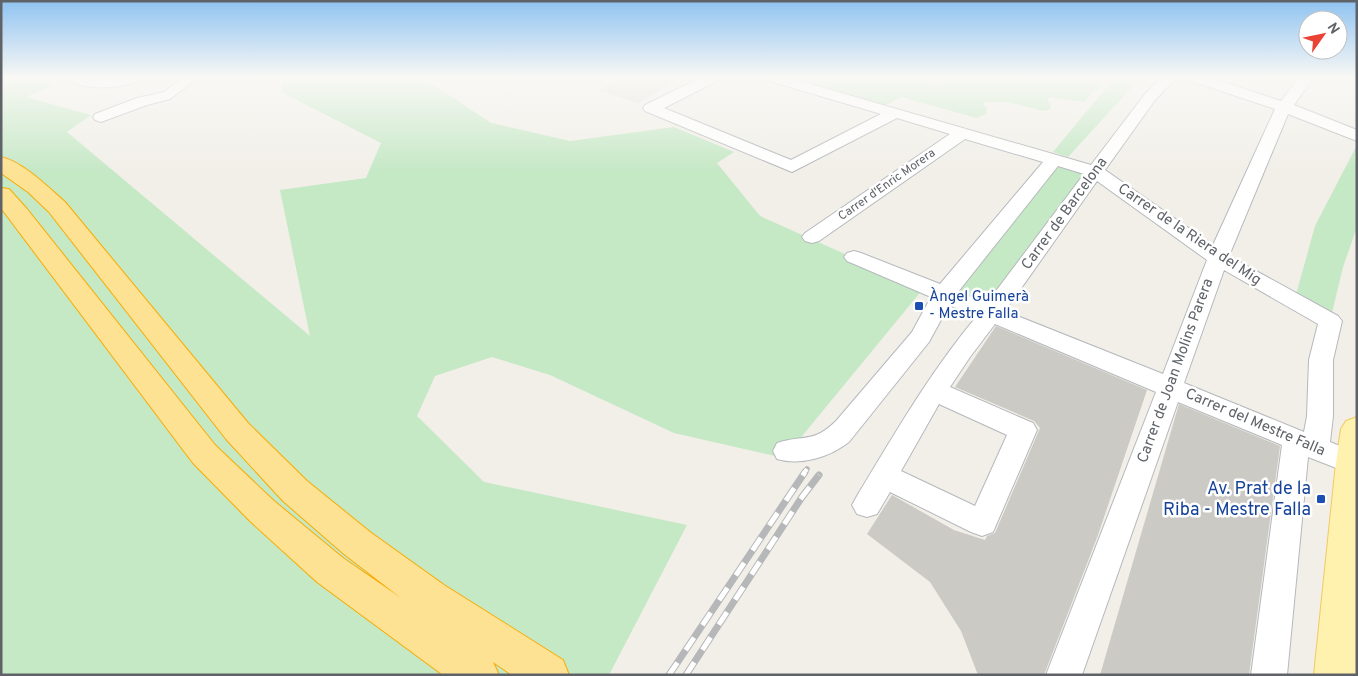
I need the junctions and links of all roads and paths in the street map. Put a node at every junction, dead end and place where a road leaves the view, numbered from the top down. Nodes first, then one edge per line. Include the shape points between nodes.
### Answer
1 (122, 109) edge
2 (652, 109) edge
3 (878, 109) edge
4 (1141, 109) edge
5 (1276, 109) edge
6 (1279, 109) edge
7 (1283, 110) junction
8 (895, 113) junction
9 (100, 117) dead end
10 (963, 133) junction
11 (1356, 136) edge
12 (1054, 160) junction
13 (1, 163) edge
14 (1096, 172) junction
15 (1, 194) edge
16 (812, 237) dead end
17 (854, 257) dead end
18 (1218, 258) junction
19 (944, 294) junction
20 (991, 314) junction
21 (1170, 388) junction
22 (934, 391) junction
23 (1305, 444) junction
24 (787, 451) dead end
25 (1355, 452) edge
26 (884, 476) junction
27 (867, 505) dead end
28 (478, 675) edge
29 (548, 675) edge
30 (1064, 675) edge
31 (1269, 675) edge
32 (1336, 675) edge

1 - 9 street
2 - 8 street via 792,167
3 - 8 street, Carrer de la Riera del Mig
4 - 14 street, Carrer de Barcelona
5 - 7 street
6 - 7 street
7 - 11 street
7 - 18 street, Carrer de Joan Molins Parera
8 - 10 street, Carrer de la Riera del Mig
10 - 12 street, Carrer de la Riera del Mig
10 - 16 street, Carrer d'Enric Morera
12 - 14 street, Carrer de la Riera del Mig
12 - 19 street
13 - 29 highway via 57,206 237,431 295,491 357,543 431,598
14 - 18 street, Carrer de la Riera del Mig
14 - 20 street, Carrer de Barcelona
15 - 28 highway via 204,454 330,570
17 - 19 street, Carrer del Mestre Falla
18 - 21 street, Carrer de Joan Molins Parera
18 - 23 street, Carrer de la Riera del Mig via 1330,321 1321,360 1320,416
19 - 20 street, Carrer del Mestre Falla
19 - 24 street via 921,336 836,438 806,451
20 - 21 street, Carrer del Mestre Falla
20 - 22 street, Carrer de Barcelona
21 - 23 street, Carrer del Mestre Falla
21 - 30 street, Carrer de Joan Molins Parera
22 - 26 street, Carrer de Barcelona
22 - 26 street via 1023,430 982,523
23 - 25 street, Carrer del Mestre Falla
23 - 31 street
25 - 32 main road
26 - 27 street, Carrer de Barcelona

